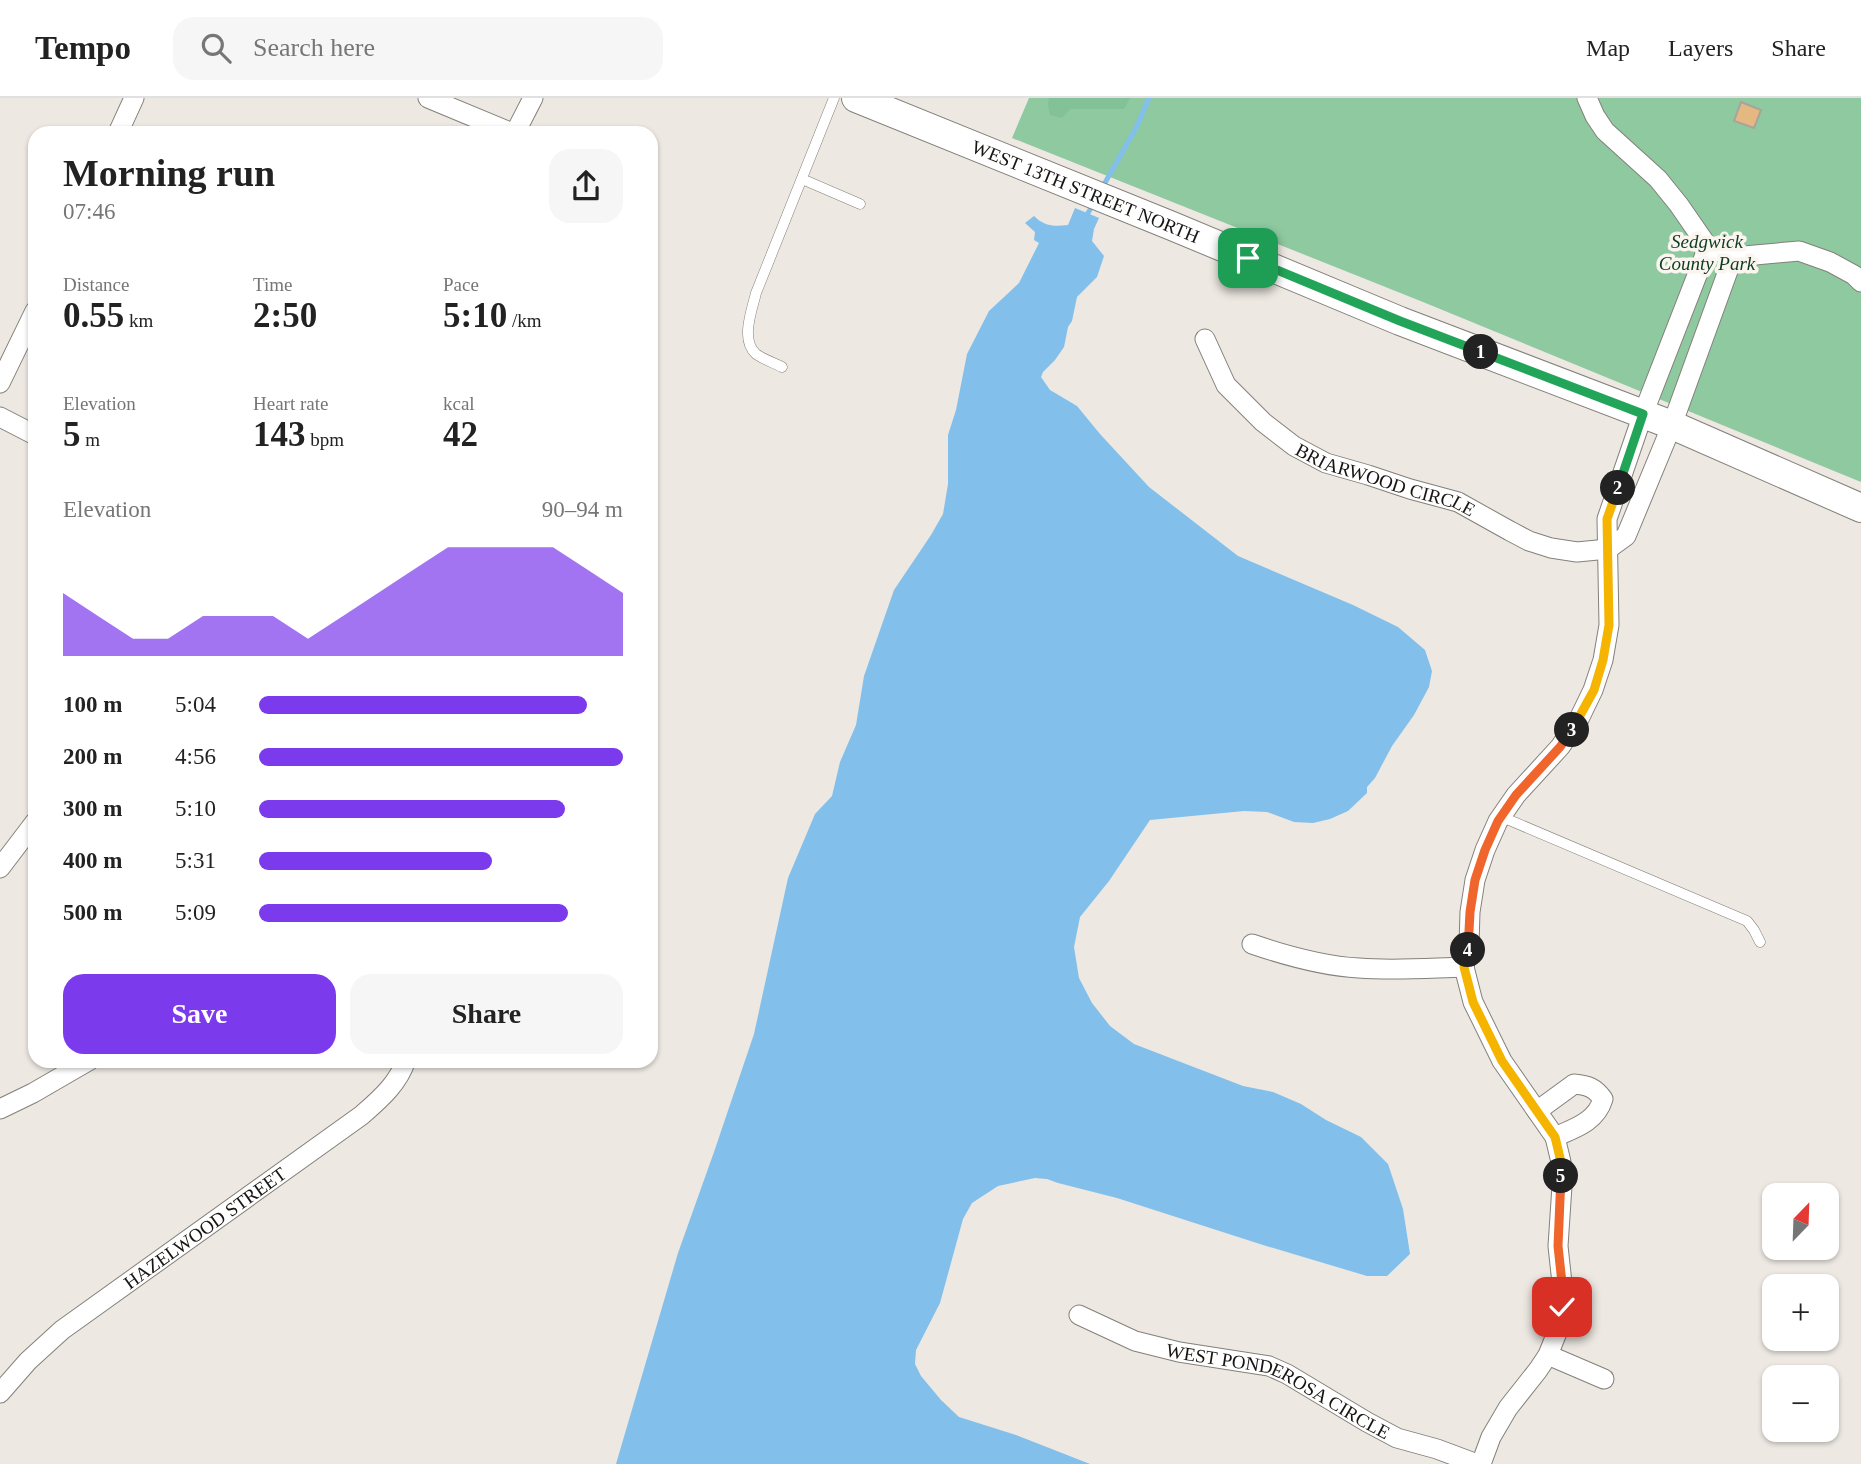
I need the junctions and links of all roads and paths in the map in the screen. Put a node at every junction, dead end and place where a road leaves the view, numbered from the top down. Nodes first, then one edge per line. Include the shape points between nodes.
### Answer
1 (134, 98) edge
2 (428, 98) edge
3 (533, 98) edge
4 (834, 98) edge
5 (856, 98) edge
6 (1587, 98) edge
7 (121, 126) edge
8 (496, 126) edge
9 (517, 126) edge
10 (802, 179) junction
11 (860, 204) dead end
12 (1708, 247) junction
13 (1732, 257) junction
14 (1861, 282) edge
15 (28, 325) edge
16 (1205, 339) dead end
17 (782, 367) dead end
18 (0, 383) edge
19 (1643, 414) junction
20 (0, 417) edge
21 (1672, 425) junction
22 (28, 431) edge
23 (1861, 508) edge
24 (1608, 549) junction
25 (1502, 817) junction
26 (28, 831) edge
27 (0, 868) edge
28 (1760, 942) dead end
29 (1252, 944) dead end
30 (1464, 967) junction
31 (76, 1068) edge
32 (403, 1068) edge
33 (0, 1109) edge
34 (1537, 1111) junction
35 (1555, 1137) junction
36 (1079, 1315) dead end
37 (1548, 1355) junction
38 (1604, 1379) dead end
39 (0, 1393) edge
40 (1479, 1464) edge

1 - 7 street
2 - 8 street
3 - 9 street
4 - 10 lane
5 - 19 street, WEST 13TH STREET NORTH via 1400,321
6 - 12 street via 1605,131 1658,179
10 - 11 lane
10 - 17 lane via 750,319 748,342 755,353
12 - 13 street
12 - 19 street
13 - 14 street via 1799,251 1830,262
13 - 21 street
15 - 18 street
16 - 24 street, BRIARWOOD CIRCLE via 1226,385 1263,422 1326,463 1458,502 1551,548 1577,552
19 - 21 street, WEST 13TH STREET NORTH
19 - 24 street via 1607,519
20 - 22 street
21 - 23 street, WEST 13TH STREET NORTH
21 - 24 street via 1626,536
24 - 25 street via 1609,625 1594,690 1560,747
25 - 28 lane via 1747,921
25 - 30 street via 1475,880
26 - 27 street
29 - 30 street via 1358,968
30 - 34 street via 1473,1002 1502,1061
31 - 33 street
32 - 39 street, HAZELWOOD STREET via 389,1091 362,1115 62,1330
34 - 35 street
34 - 35 street via 1574,1084 1597,1090 1603,1099 1600,1110
35 - 37 street via 1562,1186 1558,1246 1562,1307
36 - 40 street, WEST PONDEROSA CIRCLE via 1135,1341 1269,1366 1397,1438
37 - 38 street
37 - 40 street via 1508,1408

